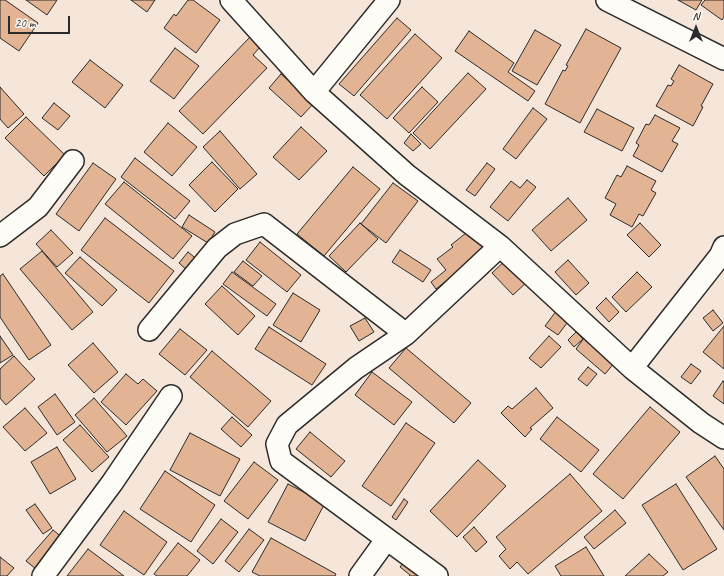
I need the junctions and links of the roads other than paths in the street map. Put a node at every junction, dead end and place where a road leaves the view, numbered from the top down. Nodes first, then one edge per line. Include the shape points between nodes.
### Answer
1 (231, 0) edge
2 (389, 0) edge
3 (607, 0) edge
4 (724, 59) edge
5 (314, 92) junction
6 (73, 161) dead end
7 (0, 236) edge
8 (500, 246) junction
9 (724, 247) edge
10 (148, 330) dead end
11 (406, 334) junction
12 (632, 368) junction
13 (171, 396) dead end
14 (724, 438) edge
15 (386, 540) junction
16 (43, 576) edge
17 (360, 576) edge
18 (437, 576) edge

1 - 5 street
2 - 5 street
3 - 4 street
5 - 8 street via 407,175
6 - 7 street via 38,207
8 - 11 street
8 - 12 street
9 - 12 street via 720,256
10 - 11 street via 217,248 235,234 264,224
11 - 15 street via 356,368 287,425 277,444 281,461
12 - 14 street
13 - 16 street via 112,483
15 - 17 street
15 - 18 street

